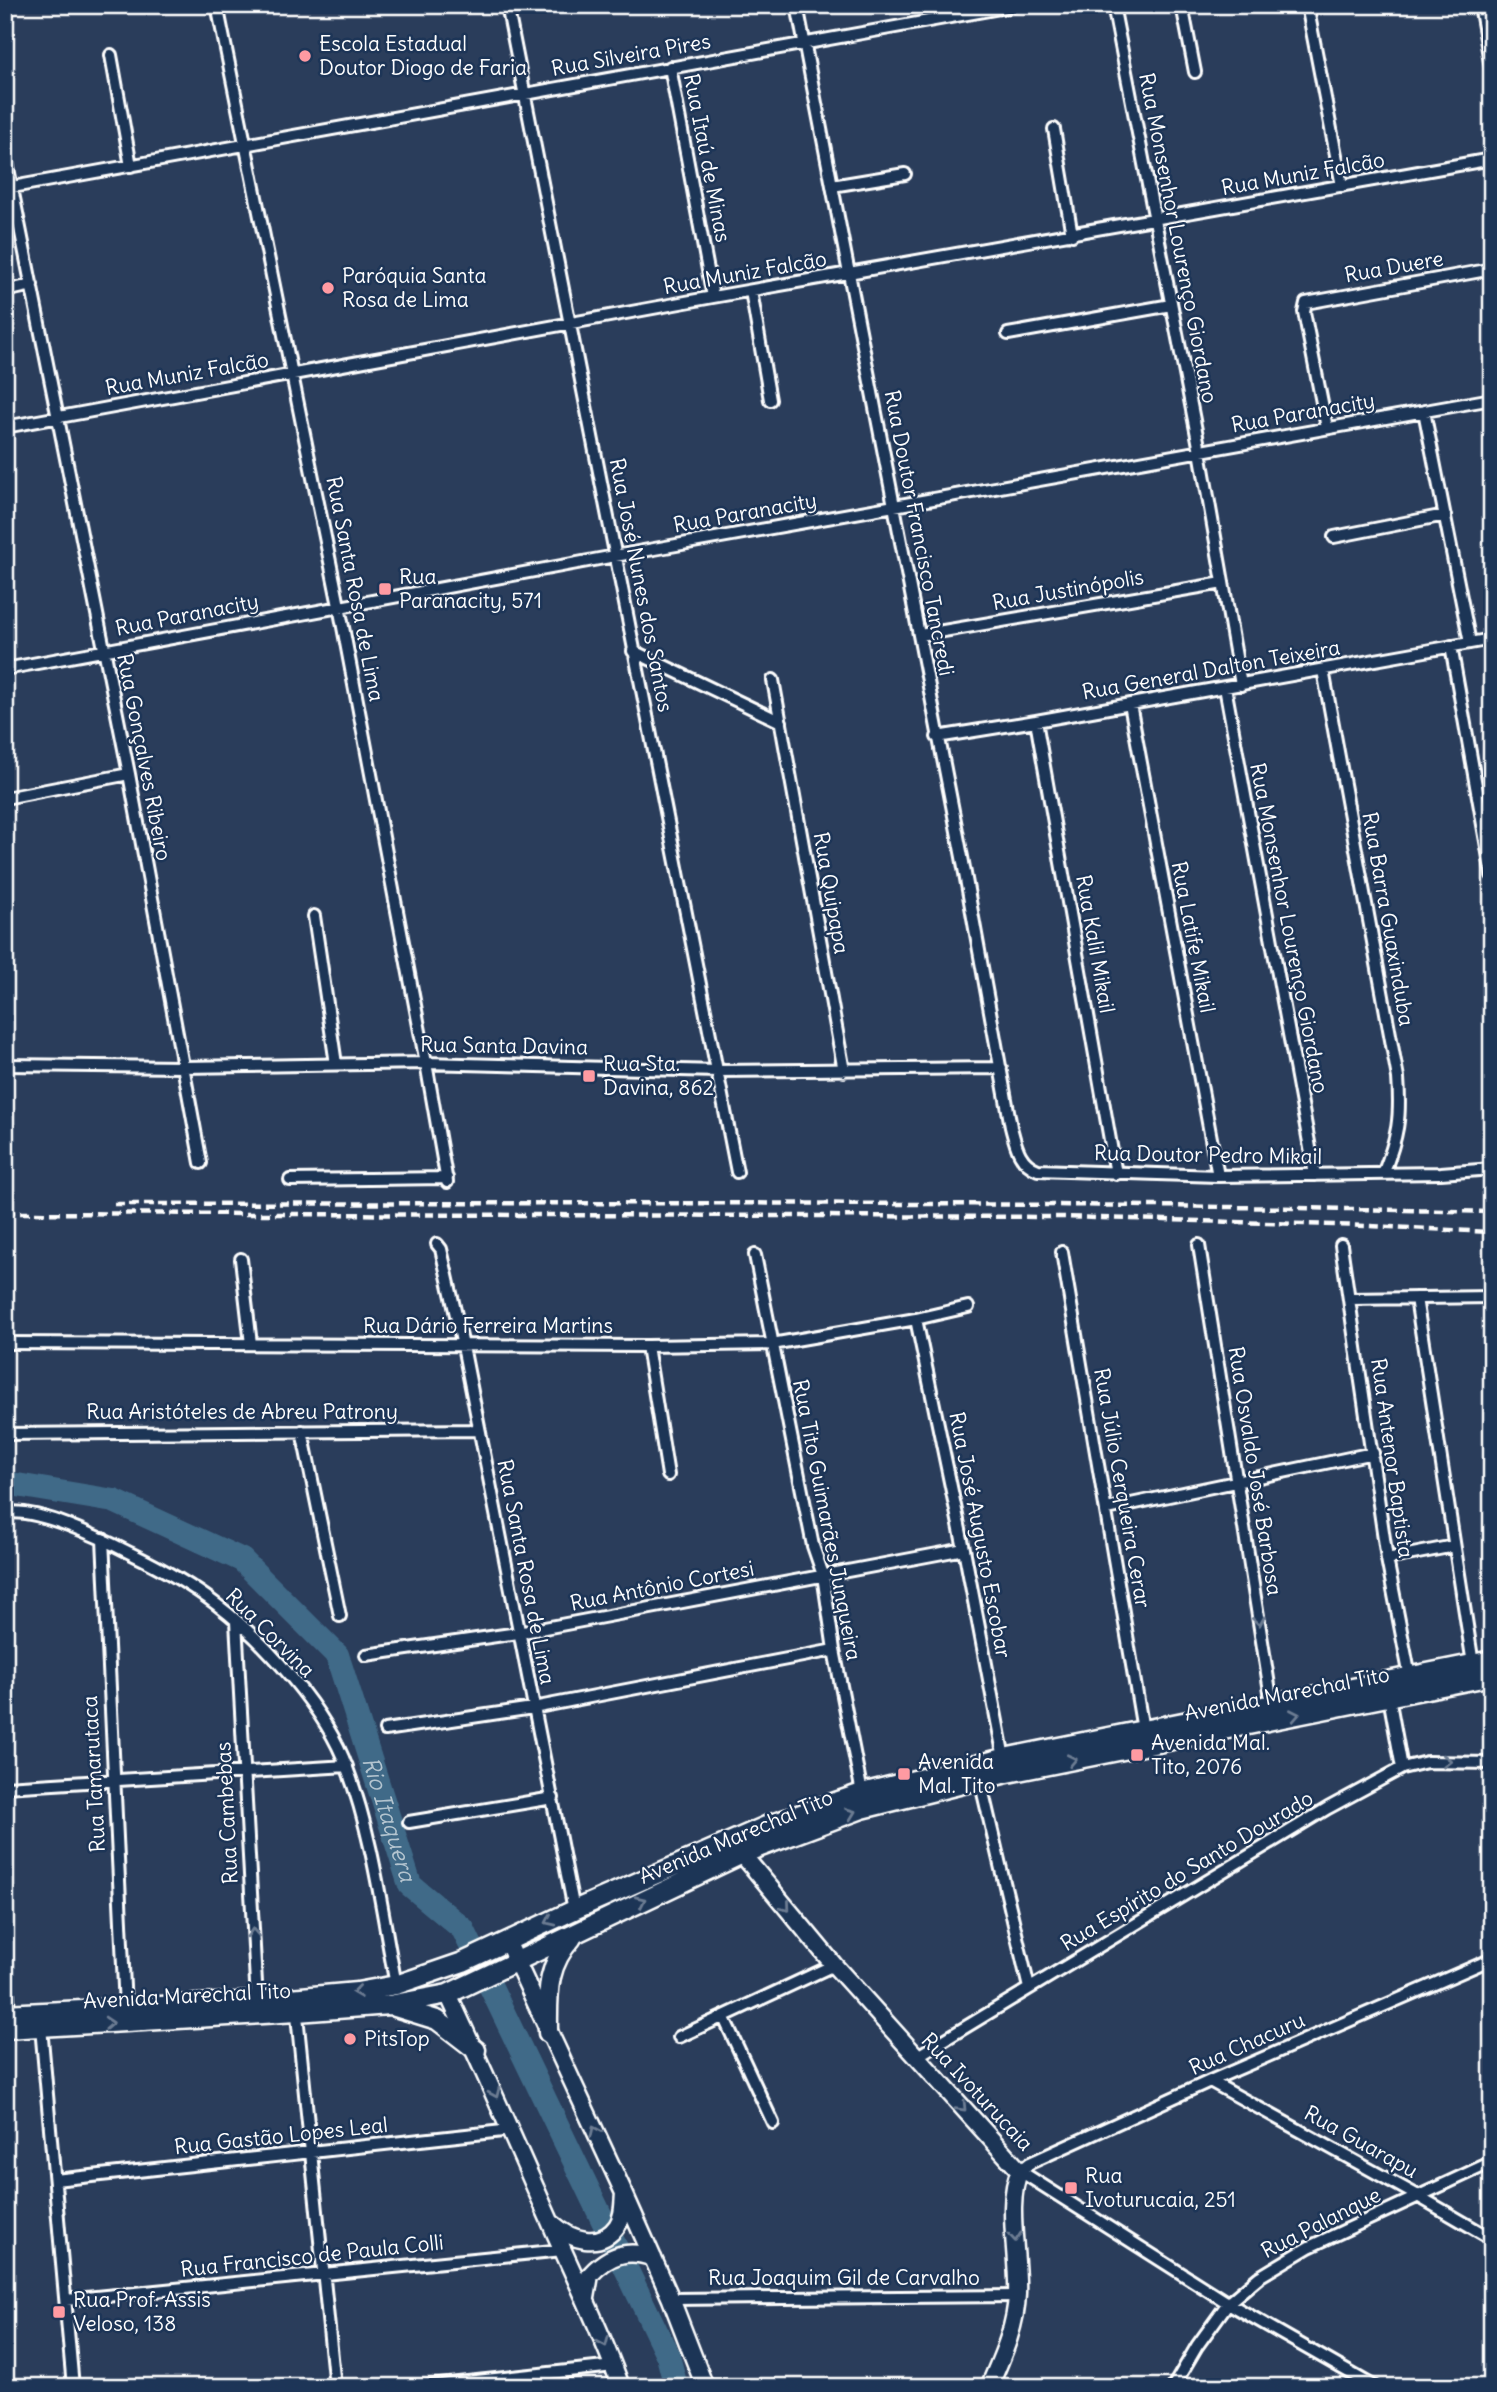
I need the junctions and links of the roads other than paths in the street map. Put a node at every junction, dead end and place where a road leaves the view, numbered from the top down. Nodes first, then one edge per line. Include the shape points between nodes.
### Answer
1 (217, 5) edge
2 (507, 5) edge
3 (797, 5) edge
4 (1017, 5) edge
5 (1113, 5) edge
6 (1182, 5) edge
7 (1307, 5) edge
8 (1480, 5) edge
9 (969, 10) edge
10 (804, 44) junction
11 (111, 55) dead end
12 (670, 67) junction
13 (1195, 72) dead end
14 (1492, 73) edge
15 (524, 94) junction
16 (1054, 129) dead end
17 (245, 145) junction
18 (5, 153) edge
19 (1492, 159) edge
20 (131, 166) junction
21 (905, 174) dead end
22 (832, 186) junction
23 (1342, 186) junction
24 (9, 188) edge
25 (1156, 220) junction
26 (1072, 234) junction
27 (1492, 269) edge
28 (849, 274) junction
29 (32, 285) junction
30 (5, 291) edge
31 (751, 291) junction
32 (713, 297) junction
33 (1171, 305) junction
34 (570, 324) junction
35 (1008, 334) dead end
36 (293, 374) junction
37 (1492, 399) edge
38 (770, 400) dead end
39 (1424, 411) junction
40 (59, 417) junction
41 (5, 427) edge
42 (1327, 428) junction
43 (1200, 451) junction
44 (893, 505) junction
45 (1445, 515) junction
46 (1334, 537) dead end
47 (615, 556) junction
48 (1223, 583) junction
49 (339, 606) junction
50 (920, 635) junction
51 (1492, 639) edge
52 (1470, 643) junction
53 (1451, 646) junction
54 (103, 651) junction
55 (634, 651) junction
56 (5, 669) edge
57 (1323, 670) junction
58 (774, 680) dead end
59 (1241, 685) junction
60 (1225, 687) junction
61 (1130, 704) junction
62 (1036, 721) junction
63 (781, 722) junction
64 (937, 737) junction
65 (129, 774) junction
66 (5, 799) edge
67 (1492, 875) edge
68 (314, 916) dead end
69 (426, 1063) junction
70 (336, 1064) junction
71 (5, 1065) edge
72 (183, 1067) junction
73 (1001, 1068) junction
74 (844, 1070) junction
75 (716, 1071) junction
76 (201, 1163) dead end
77 (1492, 1170) edge
78 (737, 1172) dead end
79 (1116, 1174) junction
80 (1382, 1174) junction
81 (1315, 1175) junction
82 (1218, 1176) junction
83 (290, 1180) dead end
84 (437, 1244) dead end
85 (1341, 1244) dead end
86 (1199, 1245) dead end
87 (1062, 1252) dead end
88 (755, 1255) dead end
89 (241, 1259) dead end
90 (1492, 1297) edge
91 (1416, 1298) junction
92 (1349, 1299) junction
93 (968, 1307) dead end
94 (916, 1319) junction
95 (5, 1343) edge
96 (251, 1344) junction
97 (772, 1344) junction
98 (463, 1346) junction
99 (647, 1346) junction
100 (479, 1430) junction
101 (302, 1431) junction
102 (5, 1434) edge
103 (1373, 1453) junction
104 (668, 1475) dead end
105 (1238, 1481) junction
106 (1107, 1509) junction
107 (5, 1513) edge
108 (103, 1539) junction
109 (1454, 1546) junction
110 (964, 1549) junction
111 (1387, 1559) junction
112 (823, 1575) junction
113 (340, 1616) dead end
114 (236, 1621) junction
115 (518, 1633) junction
116 (834, 1650) junction
117 (366, 1655) dead end
118 (1492, 1660) edge
119 (1473, 1664) junction
120 (1492, 1676) edge
121 (1410, 1677) junction
122 (1389, 1697) junction
123 (1272, 1704) junction
124 (533, 1709) junction
125 (385, 1730) dead end
126 (1143, 1730) junction
127 (1004, 1758) junction
128 (1492, 1763) edge
129 (347, 1766) junction
130 (1402, 1768) junction
131 (243, 1772) junction
132 (113, 1780) junction
133 (980, 1780) junction
134 (5, 1787) edge
135 (862, 1793) junction
136 (553, 1798) junction
137 (409, 1822) dead end
138 (742, 1854) junction
139 (574, 1910) junction
140 (579, 1930) junction
141 (507, 1941) junction
142 (5, 1945) edge
143 (1492, 1959) edge
144 (511, 1965) junction
145 (834, 1965) junction
146 (453, 1968) junction
147 (396, 1985) junction
148 (1029, 1988) junction
149 (454, 1992) junction
150 (257, 2001) junction
151 (296, 2005) junction
152 (389, 2005) junction
153 (125, 2008) junction
154 (83, 2010) junction
155 (724, 2018) junction
156 (6, 2019) edge
157 (41, 2027) junction
158 (548, 2033) junction
159 (679, 2038) dead end
160 (476, 2050) junction
161 (916, 2057) junction
162 (1210, 2081) junction
163 (773, 2123) dead end
164 (512, 2130) junction
165 (311, 2152) junction
166 (1492, 2162) edge
167 (1020, 2171) junction
168 (55, 2180) junction
169 (624, 2193) junction
170 (1418, 2196) junction
171 (549, 2220) junction
172 (1492, 2239) edge
173 (563, 2250) junction
174 (653, 2258) junction
175 (323, 2275) junction
176 (1017, 2296) junction
177 (586, 2298) junction
178 (671, 2299) junction
179 (65, 2300) junction
180 (1228, 2303) junction
181 (614, 2366) junction
182 (1372, 2386) edge
183 (73, 2387) edge
184 (335, 2387) edge
185 (421, 2387) edge
186 (621, 2387) edge
187 (705, 2387) edge
188 (989, 2387) edge
189 (1172, 2387) edge

1 - 17 street, Rua Santa Rosa de Lima
2 - 15 street, Rua José Nunes dos Santos
3 - 10 street, Rua Doutor Francisco Tancredi
4 - 9 street, Rua Silveira Pires
5 - 25 street, Rua Monsenhor Lourenço Giordano
6 - 13 street
7 - 23 street
8 - 14 street
9 - 10 street, Rua Silveira Pires
10 - 12 street, Rua Silveira Pires
10 - 22 street, Rua Doutor Francisco Tancredi
11 - 20 street
12 - 15 street, Rua Silveira Pires
12 - 32 street, Rua Itaú de Minas
15 - 17 street, Rua Silveira Pires
15 - 34 street, Rua José Nunes dos Santos
16 - 26 street
17 - 20 street, Rua Silveira Pires
17 - 36 street, Rua Santa Rosa de Lima
18 - 24 street, Rua Gonçalves Ribeiro
19 - 23 street, Rua Muniz Falcão
20 - 24 street, Rua Silveira Pires
21 - 22 street
22 - 28 street, Rua Doutor Francisco Tancredi
23 - 25 street, Rua Muniz Falcão
24 - 29 street, Rua Gonçalves Ribeiro
25 - 26 street, Rua Muniz Falcão
25 - 33 street, Rua Monsenhor Lourenço Giordano
26 - 28 street, Rua Muniz Falcão
27 - 42 street, Rua Duere via 1308,302 1304,312
28 - 31 street, Rua Muniz Falcão
28 - 44 street, Rua Doutor Francisco Tancredi
29 - 30 street
29 - 40 street, Rua Gonçalves Ribeiro
31 - 32 street, Rua Muniz Falcão
31 - 38 street
32 - 34 street, Rua Muniz Falcão
33 - 35 street
33 - 43 street, Rua Monsenhor Lourenço Giordano
34 - 36 street, Rua Muniz Falcão
34 - 47 street, Rua José Nunes dos Santos
36 - 40 street, Rua Muniz Falcão
36 - 49 street, Rua Santa Rosa de Lima
37 - 39 street, Rua Paranacity
39 - 42 street, Rua Paranacity
39 - 45 street
40 - 41 street, Rua Muniz Falcão
40 - 54 street, Rua Gonçalves Ribeiro
42 - 43 street, Rua Paranacity
43 - 44 street, Rua Paranacity
43 - 48 street, Rua Monsenhor Lourenço Giordano
44 - 47 street, Rua Paranacity
44 - 50 street, Rua Doutor Francisco Tancredi
45 - 46 street
45 - 52 street
47 - 49 street, Rua Paranacity
47 - 55 street, Rua José Nunes dos Santos
48 - 50 street, Rua Justinópolis
48 - 59 street, Rua Monsenhor Lourenço Giordano
49 - 54 street, Rua Paranacity
49 - 69 street, Rua Santa Rosa de Lima
50 - 64 street, Rua Doutor Francisco Tancredi
51 - 52 street, Rua General Dalton Teixeira
52 - 53 street, Rua General Dalton Teixeira
53 - 57 street, Rua General Dalton Teixeira
53 - 67 street
54 - 56 street, Rua Paranacity
54 - 65 street, Rua Gonçalves Ribeiro
55 - 63 street
55 - 75 street, Rua José Nunes dos Santos
57 - 59 street, Rua General Dalton Teixeira
57 - 80 street, Rua Barra Guaxinduba via 1398,1078 1398,1130
58 - 63 street, Rua Quipapa
59 - 60 street, Rua General Dalton Teixeira
60 - 61 street, Rua General Dalton Teixeira
60 - 81 street, Rua Monsenhor Lourenço Giordano
61 - 62 street, Rua General Dalton Teixeira
61 - 82 street, Rua Latife Mikail
62 - 64 street, Rua General Dalton Teixeira
62 - 79 street, Rua Kalil Mikail
63 - 74 street, Rua Quipapa
64 - 73 street, Rua Doutor Francisco Tancredi
65 - 66 street
65 - 72 street, Rua Gonçalves Ribeiro
68 - 70 street
69 - 70 street, Rua Santa Davina
69 - 75 street, Rua Santa Davina
69 - 83 street, Rua Santa Rosa de Lima via 447,1180
70 - 72 street, Rua Santa Davina
71 - 72 street, Rua Santa Davina
72 - 76 street, Rua Gonçalves Ribeiro
73 - 74 street, Rua Santa Davina
73 - 79 street, Rua Doutor Pedro Mikail via 1015,1144 1028,1166
74 - 75 street, Rua Santa Davina
75 - 78 street, Rua José Nunes dos Santos
77 - 80 street, Rua Doutor Pedro Mikail
79 - 82 street, Rua Doutor Pedro Mikail
80 - 81 street, Rua Doutor Pedro Mikail
81 - 82 street, Rua Doutor Pedro Mikail
84 - 98 street, Rua Santa Rosa de Lima
85 - 92 street, Rua Antenor Baptista
86 - 105 street, Rua Osvaldo José Barbosa
87 - 106 street, Rua Júlio Cerqueira Cerar
88 - 97 street, Rua Tito Guimarães Junqueira
89 - 96 street
90 - 91 street
91 - 92 street
91 - 109 street
92 - 103 street, Rua Antenor Baptista
93 - 94 street, Rua Dário Ferreira Martins
94 - 97 street, Rua Dário Ferreira Martins
94 - 110 street, Rua José Augusto Escobar
95 - 96 street, Rua Dário Ferreira Martins
96 - 98 street, Rua Dário Ferreira Martins
97 - 99 street, Rua Dário Ferreira Martins
97 - 112 street, Rua Tito Guimarães Junqueira via 813,1546
98 - 99 street, Rua Dário Ferreira Martins
98 - 100 street, Rua Santa Rosa de Lima
99 - 104 street
100 - 101 street, Rua Aristóteles de Abreu Patrony
100 - 115 street, Rua Santa Rosa de Lima
101 - 102 street, Rua Aristóteles de Abreu Patrony
101 - 113 street
103 - 105 street
103 - 111 street, Rua Antenor Baptista
105 - 106 street
105 -> 123 street, Rua Osvaldo José Barbosa
106 - 126 street, Rua Júlio Cerqueira Cerar
107 - 108 street, Rua Corvina via 55,1521
108 - 114 street, Rua Corvina via 176,1578
108 - 132 street, Rua Tamarutaca
109 - 111 street
109 - 119 street
110 - 112 street, Rua Antônio Cortesi
110 - 127 street, Rua José Augusto Escobar
111 - 121 street, Rua Antenor Baptista
112 - 115 street, Rua Antônio Cortesi
112 - 116 street, Rua Tito Guimarães Junqueira
114 - 129 street, Rua Corvina via 301,1690
114 - 131 street, Rua Cambebas
115 - 117 street, Rua Antônio Cortesi
115 - 124 street, Rua Santa Rosa de Lima
116 - 124 street
116 - 135 street, Rua Tito Guimarães Junqueira
118 - 119 main road, Avenida Marechal Tito
119 - 121 main road, Avenida Marechal Tito
120 - 122 main road, Avenida Marechal Tito
121 - 123 main road, Avenida Marechal Tito
122 - 130 street
133 -> 122 main road, Avenida Marechal Tito
123 - 126 main road, Avenida Marechal Tito
124 - 125 street
124 - 136 street, Rua Santa Rosa de Lima
126 - 127 main road, Avenida Marechal Tito
127 - 135 main road, Avenida Marechal Tito
130 -> 128 street, Rua Espírito do Santo Dourado via 1427,1762
129 - 131 street
129 - 147 street, Rua Corvina via 367,1838
130 - 148 street, Rua Espírito do Santo Dourado
131 - 132 street
150 -> 131 street, Rua Cambebas
132 - 134 street
132 - 153 street, Rua Tamarutaca
138 -> 133 main road, Avenida Marechal Tito via 862,1809
133 - 148 street
135 - 139 main road, Avenida Marechal Tito via 766,1826
136 - 137 street
136 - 139 street, Rua Santa Rosa de Lima
140 -> 138 main road, Avenida Marechal Tito
138 -> 145 street, Rua Ivoturucaia
139 -> 141 main road, Avenida Marechal Tito
140 - 144 main road, Avenida Marechal Tito
140 - 158 main road via 560,1951 551,1974
141 - 144 street
141 - 146 main road, Avenida Marechal Tito
142 - 156 street
143 - 162 street, Rua Chacuru
144 - 149 main road, Avenida Marechal Tito
144 - 158 street
145 - 155 street
145 - 161 street, Rua Ivoturucaia
146 - 147 main road, Avenida Marechal Tito
146 - 149 main road via 447,1982
147 -> 151 main road, Avenida Marechal Tito
148 - 161 street, Rua Espírito do Santo Dourado
149 - 152 main road, Avenida Marechal Tito
149 - 160 street
150 - 151 main road, Avenida Marechal Tito
150 - 153 main road, Avenida Marechal Tito
151 - 152 main road, Avenida Marechal Tito
157 -> 151 main road, Avenida Marechal Tito
151 - 165 street
152 - 160 main road via 437,2020
153 - 154 main road, Avenida Marechal Tito
154 - 156 main road, Avenida Marechal Tito
154 - 157 main road via 61,2014
155 - 159 street
155 - 163 street
156 - 157 main road, Avenida Marechal Tito
157 - 168 street
169 -> 158 street
160 -> 164 street
161 -> 167 street, Rua Ivoturucaia
162 - 167 street, Rua Chacuru
162 - 170 street, Rua Guarapu
164 - 165 street, Rua Gastão Lopes Leal
164 - 171 street
165 - 168 street, Rua Gastão Lopes Leal
165 - 175 street
166 - 170 street, Rua Palanque
167 -> 176 street via 1013,2193
167 - 180 street, Rua Ivoturucaia
168 - 179 street
169 - 171 street via 616,2227 599,2238 571,2238
169 - 174 street
170 - 172 street, Rua Guarapu
170 - 180 street, Rua Palanque via 1309,2247 1259,2277
171 - 173 street
173 - 175 street, Rua Francisco de Paula Colli
173 - 177 street
174 - 177 street via 627,2252 597,2267 590,2275
174 - 178 street
175 - 179 street, Rua Francisco de Paula Colli
175 - 184 street
176 - 178 street, Rua Joaquim Gil de Carvalho
176 - 188 street via 1013,2323
177 -> 181 street
178 - 187 street
179 - 183 street
180 - 182 street, Rua Ivoturucaia
180 - 189 street, Rua Palanque
181 - 185 street
181 - 186 street

